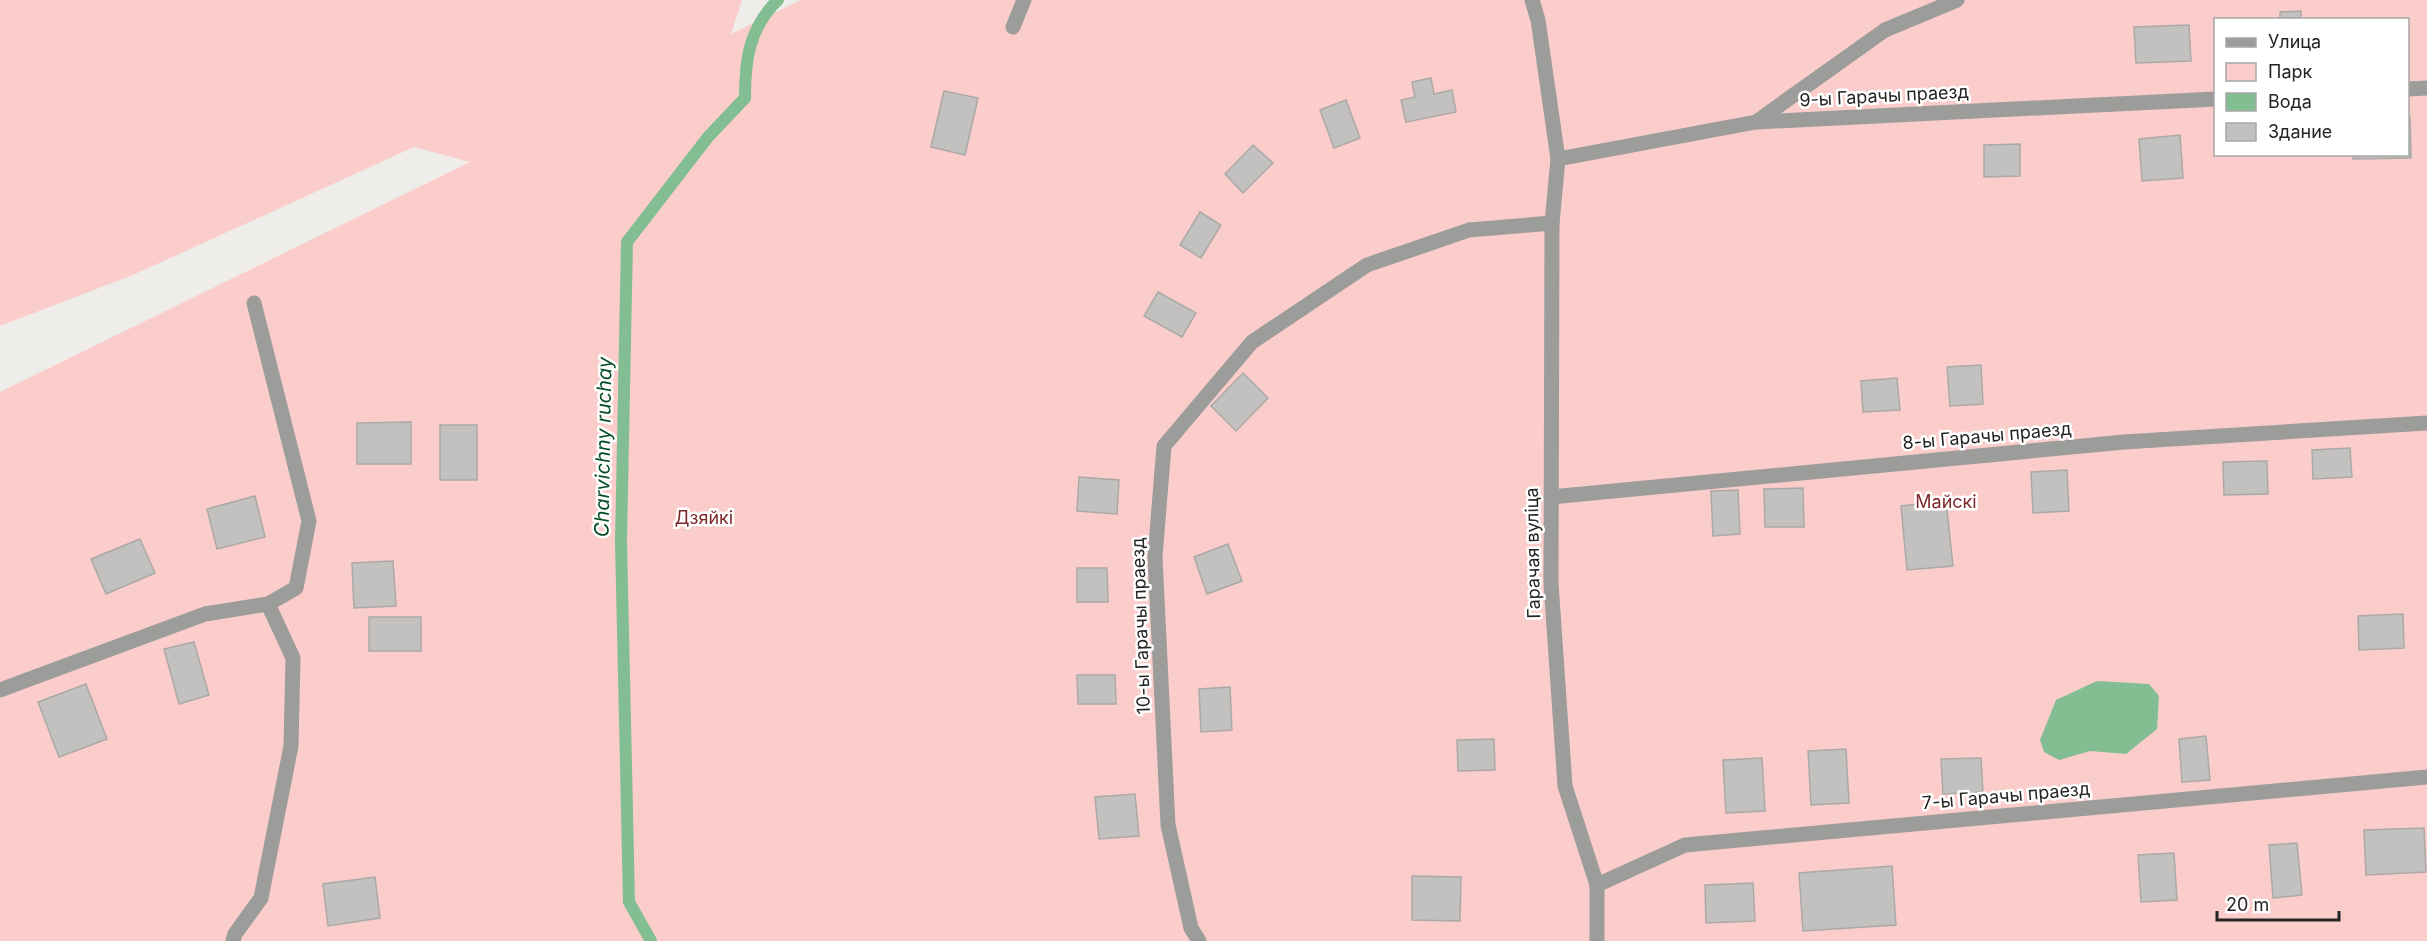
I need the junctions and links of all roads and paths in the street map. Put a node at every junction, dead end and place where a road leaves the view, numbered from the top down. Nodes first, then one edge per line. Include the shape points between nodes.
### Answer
1 (1024, 0) edge
2 (1532, 0) edge
3 (1957, 0) edge
4 (1013, 27) dead end
5 (2427, 88) edge
6 (2409, 89) edge
7 (2214, 99) edge
8 (1756, 122) junction
9 (1558, 159) junction
10 (1552, 223) junction
11 (254, 303) dead end
12 (2427, 423) edge
13 (1551, 497) junction
14 (268, 603) junction
15 (0, 690) edge
16 (2427, 777) edge
17 (1597, 885) junction
18 (233, 941) edge
19 (1199, 941) edge
20 (1597, 941) edge

1 - 4 street
2 - 9 street, Гарачая вуліца
3 - 8 street via 1885,30
5 - 6 street
7 - 8 street, 9-ы Гарачы праезд
8 - 9 street, 9-ы Гарачы праезд
9 - 10 street, Гарачая вуліца
10 - 13 street, Гарачая вуліца
10 - 19 street, 10-ы Гарачы праезд via 1469,230 1367,265 1252,342 1164,446 1155,557 1168,825 1191,928
11 - 14 street via 309,521 296,588
12 - 13 street, 8-ы Гарачы праезд via 2124,442
13 - 17 street, Гарачая вуліца via 1551,583 1565,786
14 - 15 street via 205,614
14 - 18 street via 293,658 291,746 261,898
16 - 17 street, 7-ы Гарачы праезд via 1685,845
17 - 20 street, Гарачая вуліца

